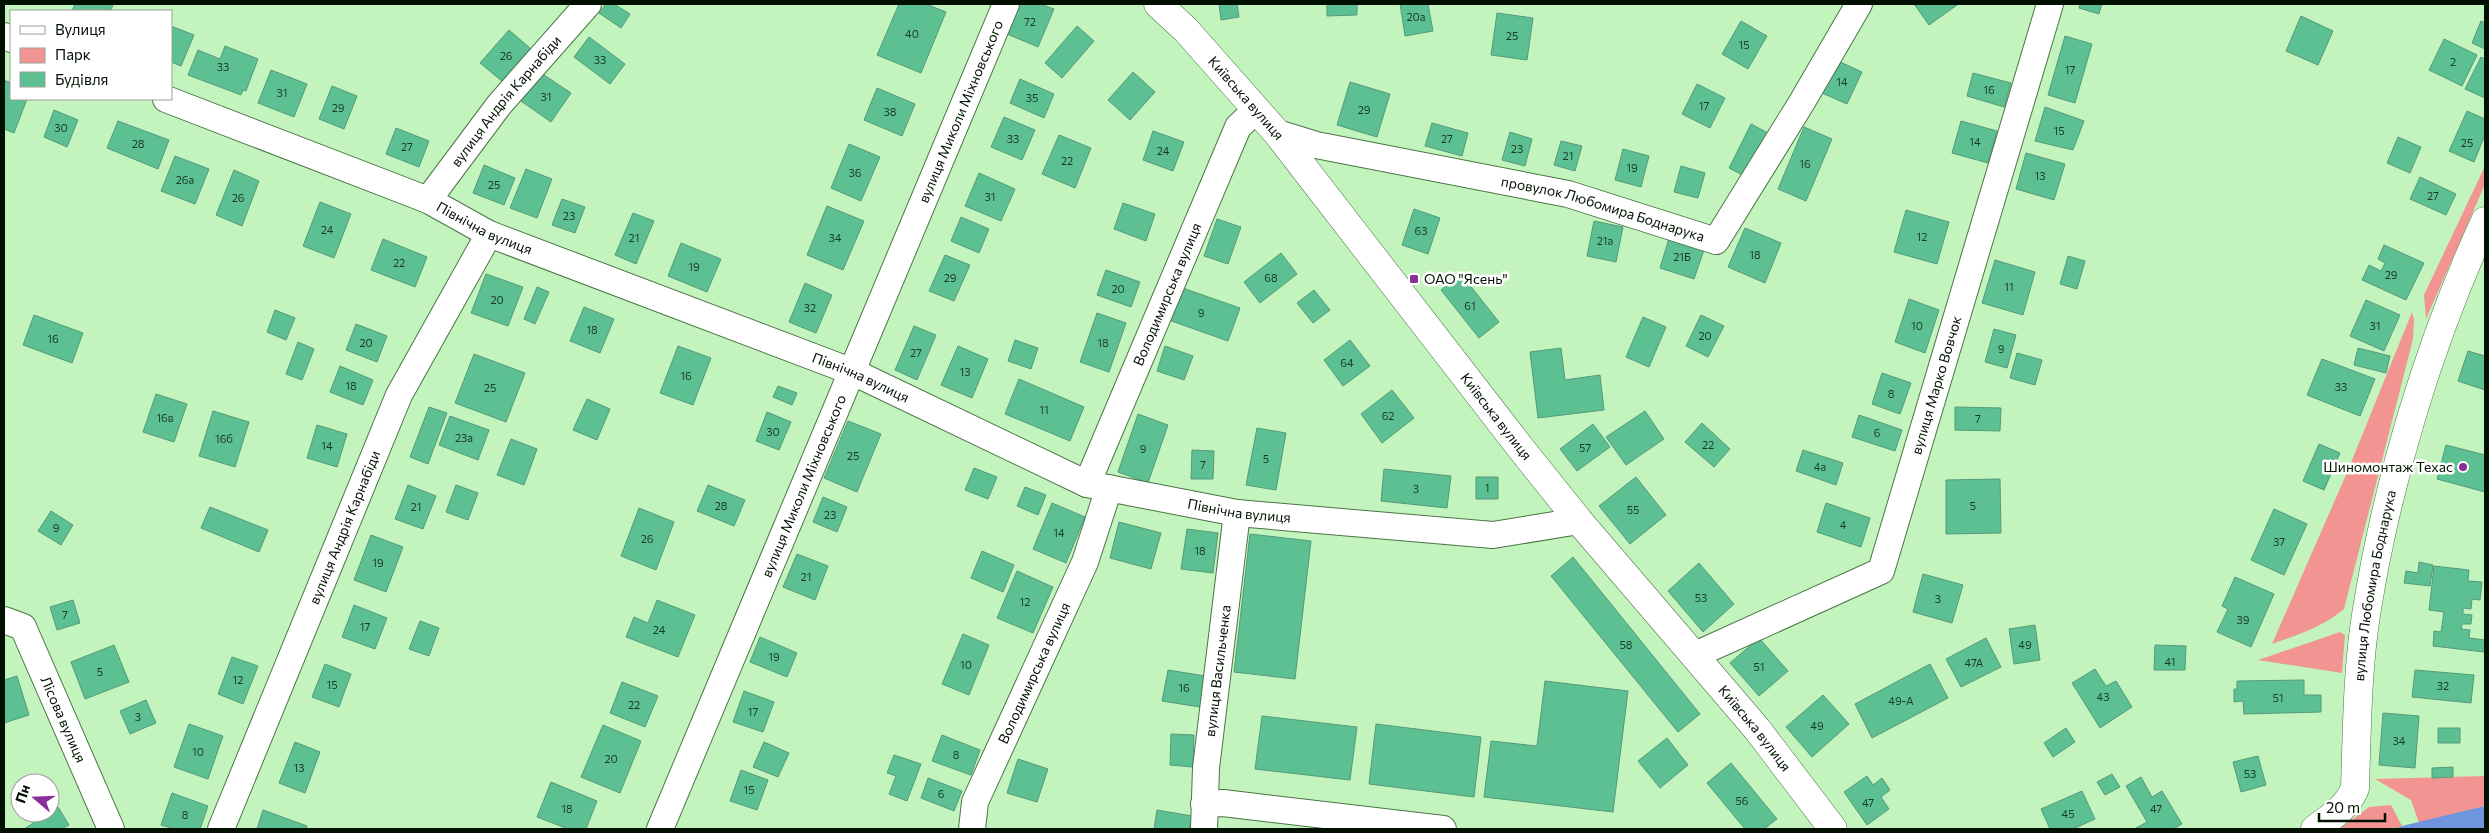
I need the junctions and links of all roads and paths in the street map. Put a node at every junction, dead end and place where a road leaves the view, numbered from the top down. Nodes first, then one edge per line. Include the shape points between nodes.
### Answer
1 (588, 4) edge
2 (1006, 4) edge
3 (1158, 4) edge
4 (1859, 4) edge
5 (2050, 4) edge
6 (169, 100) edge
7 (1256, 110) junction
8 (1277, 133) junction
9 (428, 200) junction
10 (2485, 221) edge
11 (489, 234) junction
12 (853, 372) junction
13 (1098, 486) junction
14 (1237, 513) junction
15 (1579, 521) junction
16 (4, 620) edge
17 (1695, 655) junction
18 (1204, 817) edge
19 (111, 829) edge
20 (221, 829) edge
21 (660, 829) edge
22 (972, 829) edge
23 (1443, 829) edge
24 (1833, 829) edge
25 (2314, 829) edge

1 - 9 street, вулиця Андрія Карнабіди via 499,105
2 - 12 street, вулиця Миколи Міхновського
3 - 7 main road, Київська вулиця via 1186,30
4 - 8 street, провулок Любомира Боднарука via 1716,241 1568,194 1316,145
5 - 17 street, вулиця Марко Вовчок via 1881,571
6 - 9 street, Північна вулиця
7 - 8 main road, Київська вулиця
7 - 13 street, Володимирська вулиця via 1238,127
8 - 15 main road, Київська вулиця
9 - 11 street, Північна вулиця
10 - 25 main road, вулиця Любомира Боднарука via 2444,321 2392,490 2366,615 2355,788 2341,809
11 - 12 street, Північна вулиця
11 - 20 street, вулиця Андрія Карнабіди via 399,395
12 - 13 street, Північна вулиця
12 - 21 street, вулиця Миколи Міхновського
13 - 14 street, Північна вулиця
13 - 22 street, Володимирська вулиця via 1085,562 975,802
14 - 15 street, Північна вулиця via 1493,535
14 - 18 street, вулиця Васильченка via 1206,768
15 - 17 main road, Київська вулиця
16 - 19 street, Лісова вулиця via 23,627
17 - 24 main road, Київська вулиця via 1757,728
18 - 23 street via 1223,803

